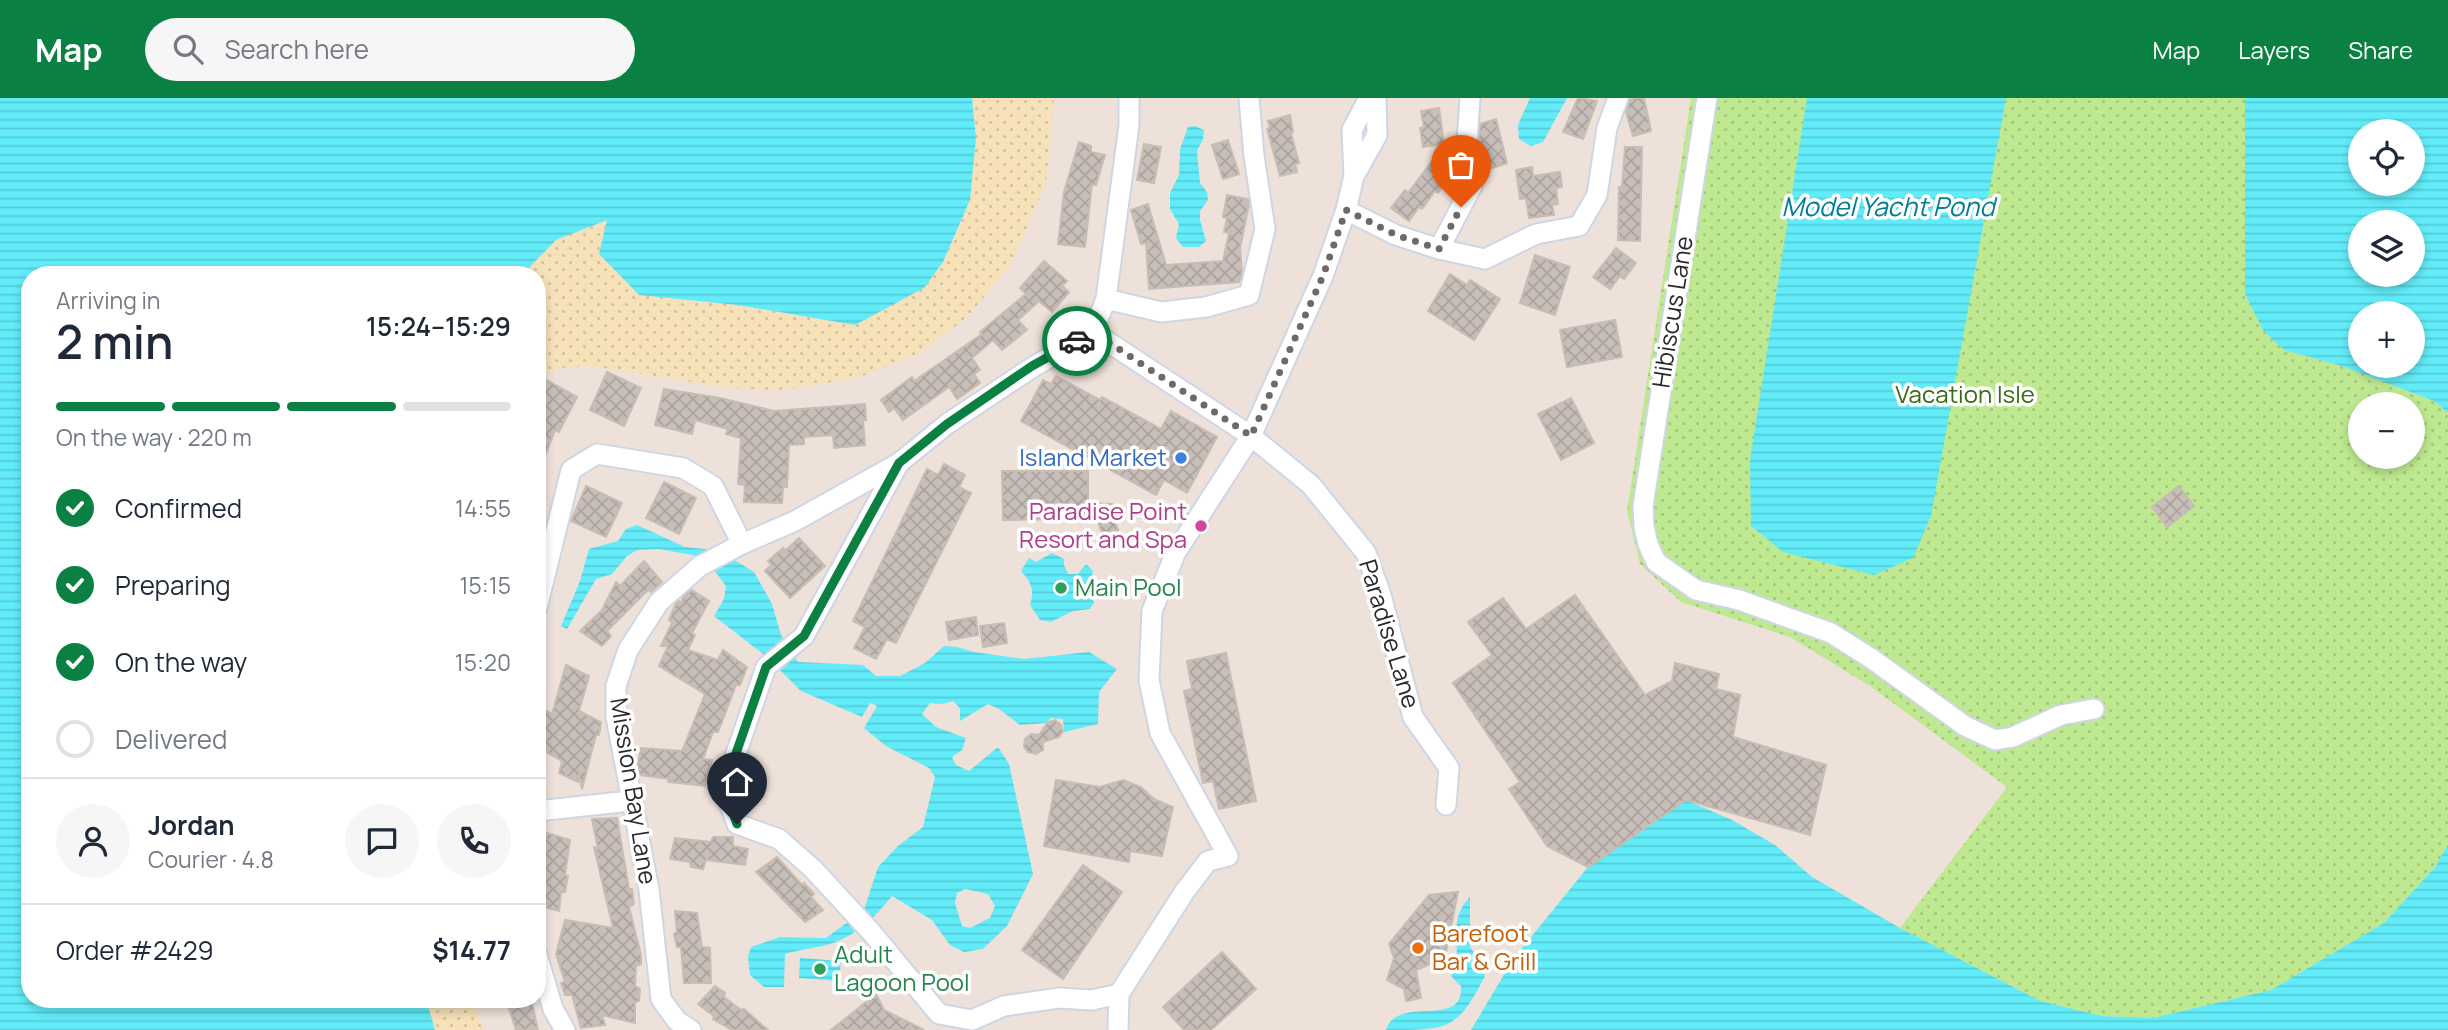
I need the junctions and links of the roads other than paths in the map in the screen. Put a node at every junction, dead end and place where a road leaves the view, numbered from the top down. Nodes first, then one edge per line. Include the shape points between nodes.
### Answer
1 (1129, 98) edge
2 (1250, 98) edge
3 (1368, 98) edge
4 (1376, 98) edge
5 (1470, 98) edge
6 (1618, 98) edge
7 (1707, 98) edge
8 (1354, 176) junction
9 (1346, 210) junction
10 (1439, 249) junction
11 (1106, 299) junction
12 (1093, 332) junction
13 (1251, 436) junction
14 (899, 463) junction
15 (742, 544) junction
16 (546, 571) edge
17 (2094, 709) dead end
18 (630, 801) junction
19 (1446, 805) dead end
20 (546, 809) edge
21 (546, 985) edge
22 (1119, 994) junction
23 (565, 1030) edge
24 (691, 1030) edge
25 (1118, 1030) edge

1 - 11 street
2 - 11 street via 1265,229 1250,295 1206,307 1161,312
3 - 8 street via 1352,130
4 - 8 street via 1377,135
5 - 10 street via 1466,155 1472,187
6 - 10 street via 1607,128 1597,195 1579,226 1536,234 1485,259
7 - 17 street, Hibiscus Lane via 1643,506 1644,527 1656,562 1696,590 1739,600 1831,633 1965,726 1995,740 2013,737 2061,715
8 - 9 street
9 - 10 street via 1396,235
9 - 13 street via 1323,276
11 - 12 street
12 - 13 street, Paradise Lane
12 - 14 street, Mission Bay Lane via 1032,366
13 - 19 street, Paradise Lane via 1311,485 1366,553 1413,717 1449,768
13 - 22 street via 1177,552 1152,611 1149,680 1160,733 1228,856 1208,861
14 - 15 street, Mission Bay Lane via 795,521
14 - 22 street via 804,636 766,667 724,788 737,824 779,839 813,869 939,1014 972,1020 1004,1006
15 - 16 street via 713,486 682,468 597,454 571,470
15 - 18 street, Mission Bay Lane via 700,566 659,602 628,650 616,687 616,717
18 - 20 street
18 - 24 street, Mission Bay Lane via 649,890 661,999
21 - 23 street
22 - 25 street

